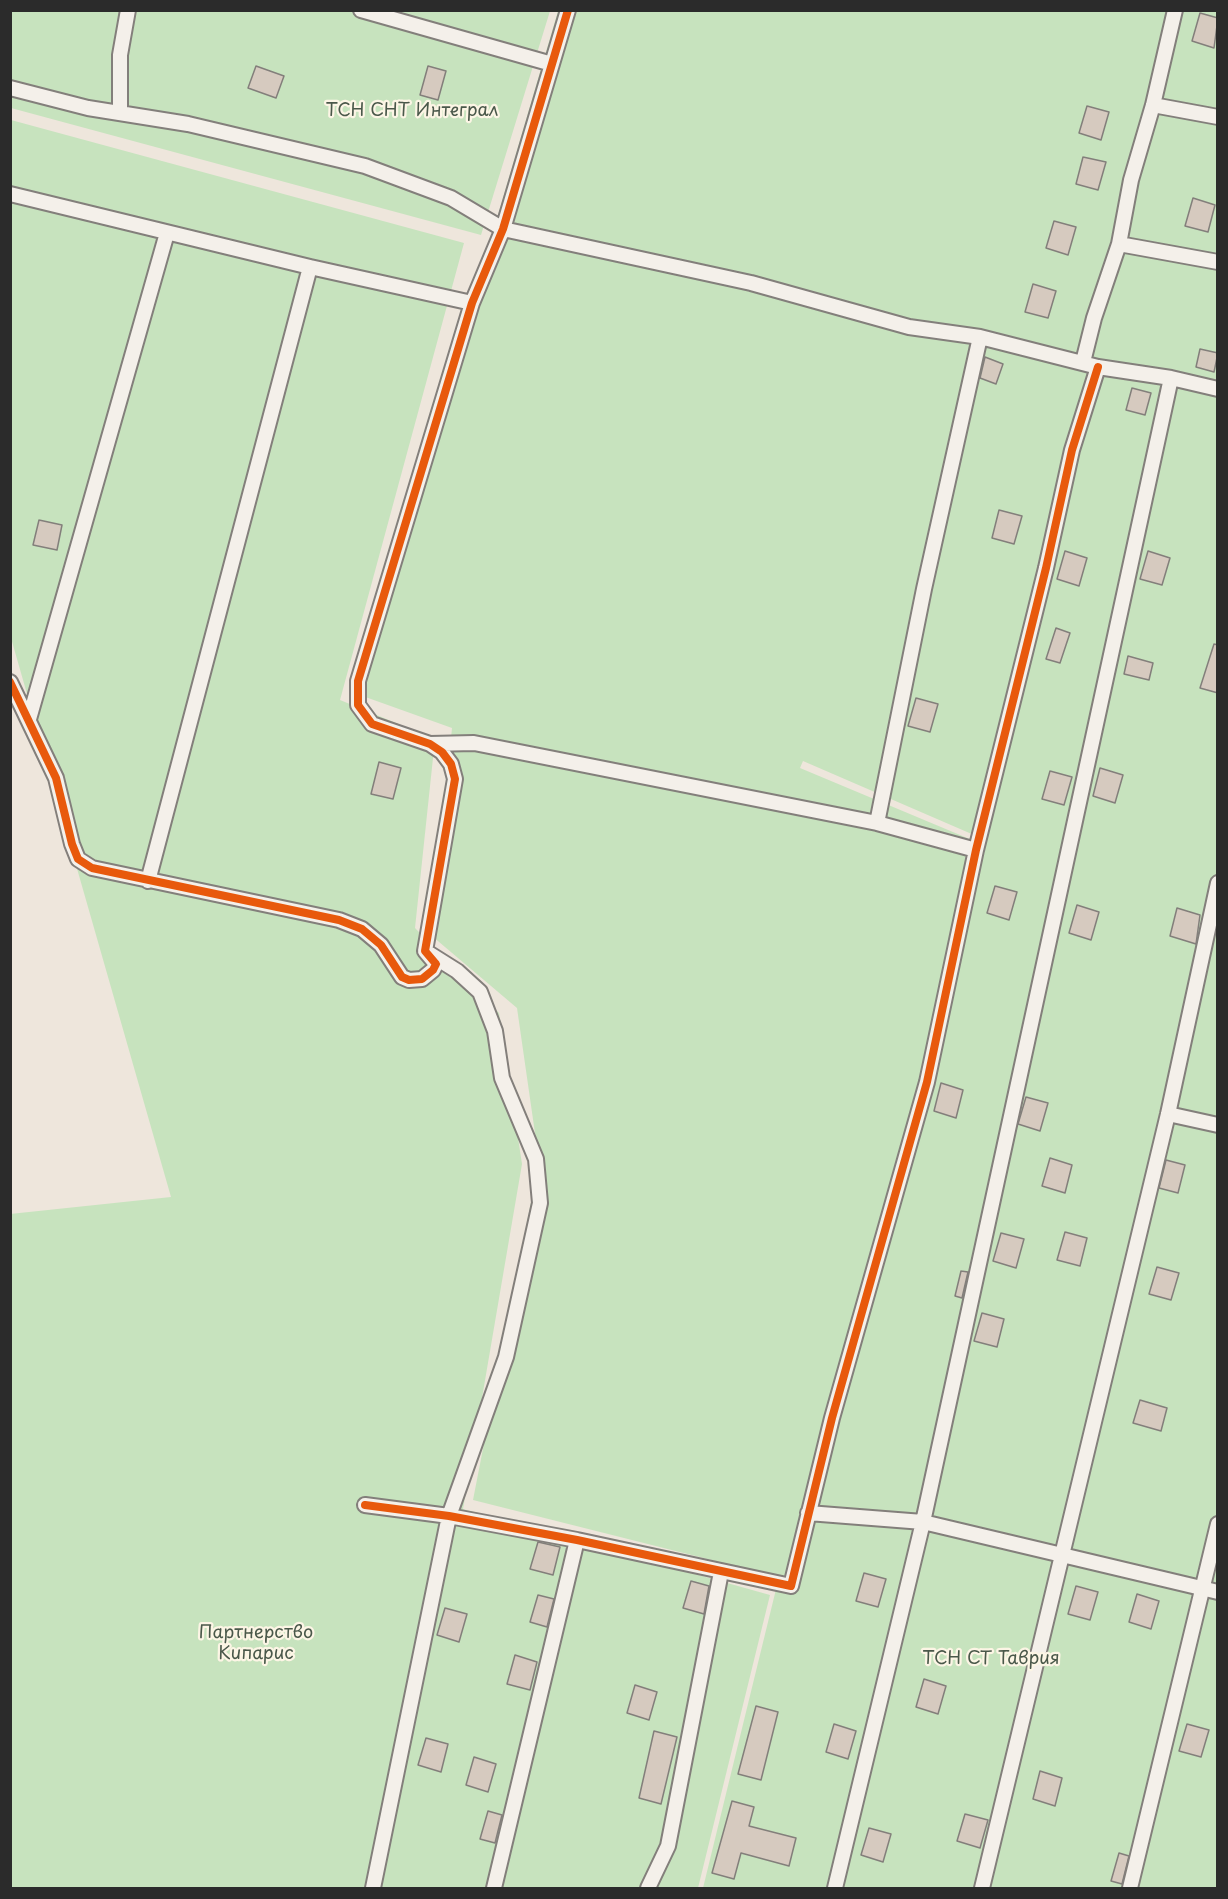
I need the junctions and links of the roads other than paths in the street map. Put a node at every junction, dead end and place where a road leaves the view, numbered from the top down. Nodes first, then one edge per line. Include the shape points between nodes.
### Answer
1 (128, 10) edge
2 (361, 10) edge
3 (568, 10) edge
4 (1175, 10) edge
5 (552, 63) junction
6 (10, 88) edge
7 (1153, 105) junction
8 (120, 113) junction
9 (1218, 117) edge
10 (10, 194) edge
11 (503, 229) junction
12 (167, 233) junction
13 (1119, 244) junction
14 (1218, 262) edge
15 (310, 267) junction
16 (472, 303) junction
17 (980, 337) junction
18 (1083, 362) junction
19 (1098, 367) junction
20 (1171, 378) junction
21 (1218, 389) edge
22 (10, 682) edge
23 (29, 719) junction
24 (430, 744) junction
25 (877, 823) junction
26 (976, 850) junction
27 (148, 881) junction
28 (1218, 883) edge
29 (425, 951) junction
30 (1168, 1114) junction
31 (1218, 1125) edge
32 (365, 1505) dead end
33 (808, 1513) junction
34 (449, 1516) junction
35 (923, 1522) junction
36 (1218, 1524) edge
37 (577, 1540) junction
38 (1062, 1556) junction
39 (721, 1572) junction
40 (1201, 1588) junction
41 (1218, 1592) edge
42 (373, 1888) edge
43 (494, 1888) edge
44 (648, 1888) edge
45 (835, 1888) edge
46 (982, 1888) edge
47 (1131, 1888) edge

1 - 8 street via 120,56
2 - 5 street
3 - 5 street
4 - 7 street
5 - 11 street
6 - 8 street
7 - 9 street
7 - 13 street via 1131,180
8 - 11 street via 188,124 365,166 451,198
10 - 12 street
11 - 16 street
11 - 17 street via 751,283 909,327
12 - 15 street
12 - 23 street
13 - 14 street
13 - 18 street
15 - 16 street
15 - 27 street
16 - 24 street via 357,693 358,705 372,724
17 - 18 street
17 - 25 street
18 - 19 street
19 - 20 street
19 - 26 street via 1072,450
20 - 21 street
20 - 35 street
22 - 23 street
23 - 27 street via 56,778 78,859 92,868
24 - 25 street via 474,743
24 - 29 street via 451,764 455,778
25 - 26 street
26 - 33 street via 927,1082
27 - 29 street via 339,920 362,929 381,945 397,972 409,980 422,979 433,970 436,964
28 - 30 street
29 - 34 street via 457,971 480,992 495,1031 502,1078 536,1159 540,1203 506,1357
30 - 31 street
30 - 38 street
32 - 34 street
33 - 35 street
33 - 39 street via 791,1586
34 - 37 street
34 - 42 street
35 - 38 street
35 - 45 street
36 - 40 street
37 - 39 street
37 - 43 street
38 - 40 street
38 - 46 street
39 - 44 street via 668,1846
40 - 41 street
40 - 47 street

